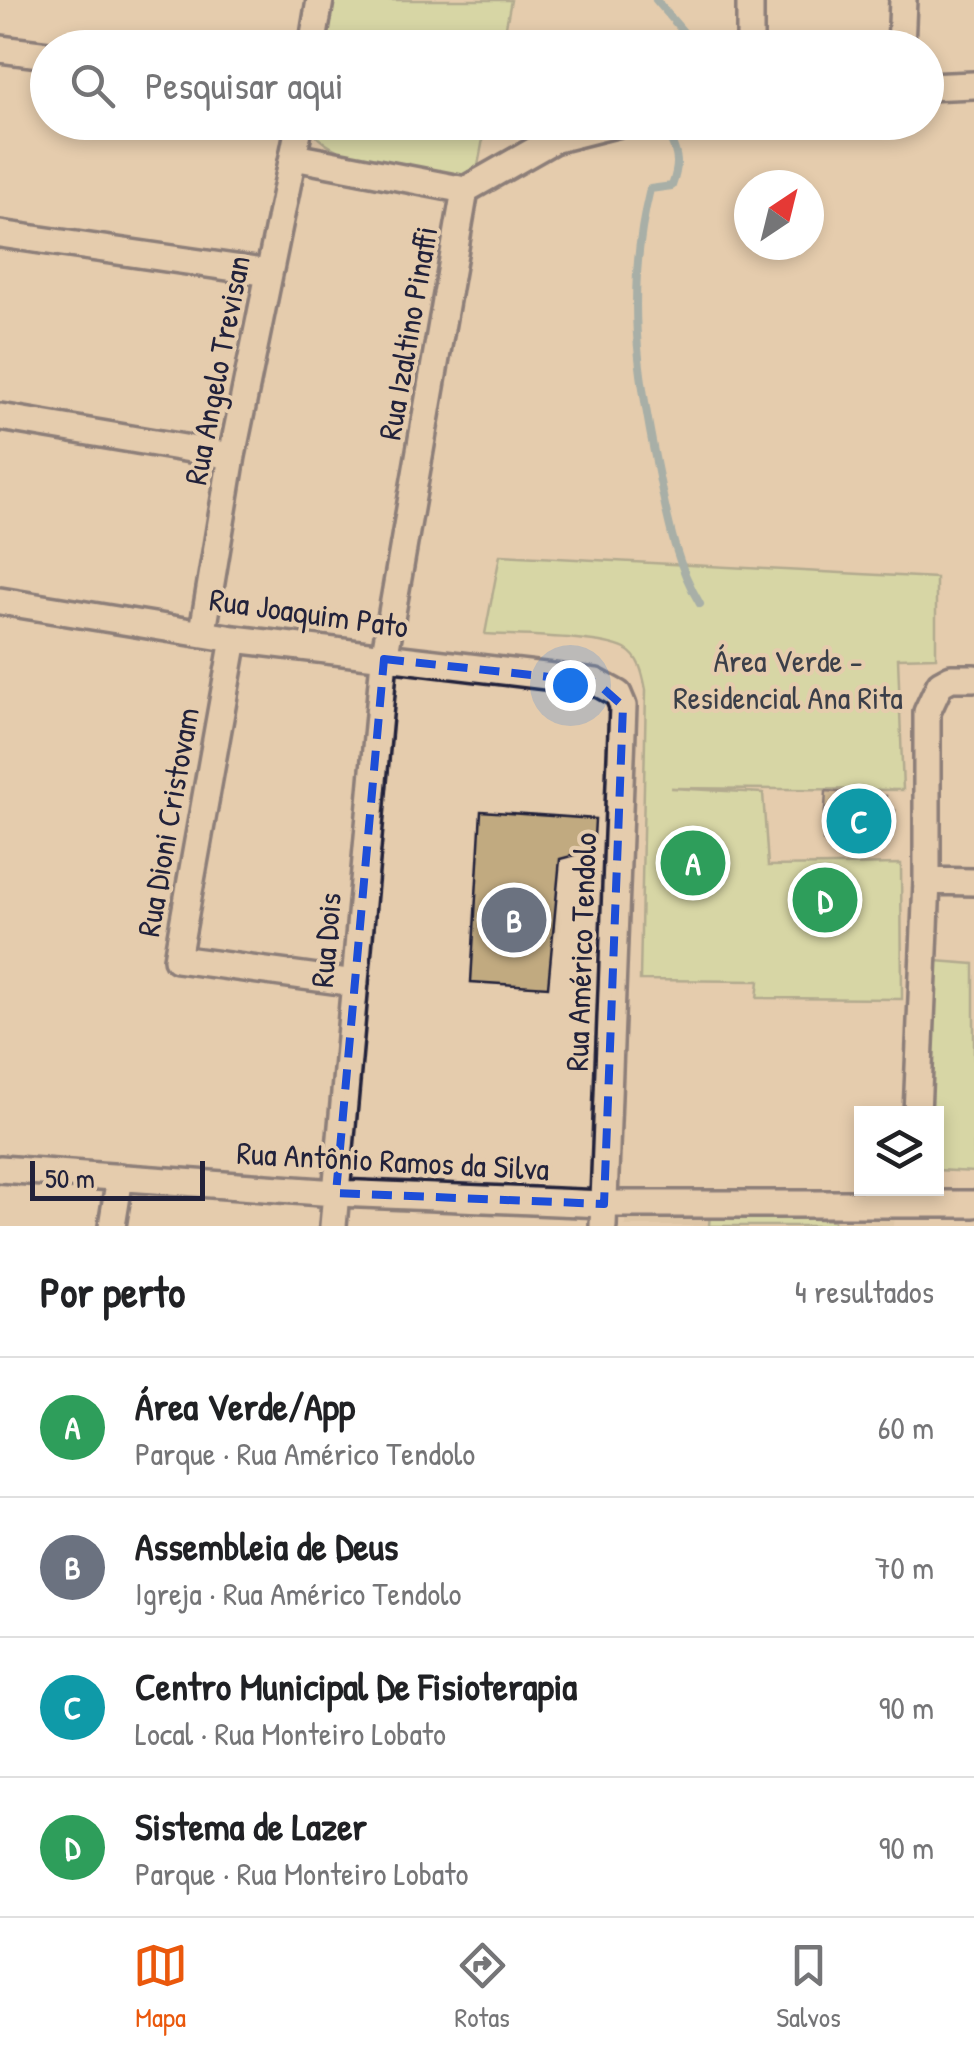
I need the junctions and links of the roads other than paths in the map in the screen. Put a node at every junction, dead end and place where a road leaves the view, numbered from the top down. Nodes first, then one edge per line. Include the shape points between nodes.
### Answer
1 (320, 0) edge
2 (750, 0) edge
3 (903, 0) edge
4 (315, 30) edge
5 (750, 30) edge
6 (902, 30) edge
7 (0, 48) edge
8 (30, 53) edge
9 (974, 85) edge
10 (944, 86) edge
11 (297, 140) edge
12 (553, 140) edge
13 (294, 157) junction
14 (465, 190) junction
15 (0, 234) edge
16 (269, 273) junction
17 (0, 417) edge
18 (232, 456) junction
19 (0, 600) edge
20 (203, 630) junction
21 (234, 639) junction
22 (384, 659) junction
23 (974, 678) edge
24 (608, 686) joint
25 (927, 880) junction
26 (974, 882) edge
27 (355, 983) junction
28 (918, 1106) edge
29 (0, 1169) edge
30 (120, 1177) junction
31 (336, 1193) junction
32 (974, 1204) edge
33 (914, 1206) edge
34 (603, 1215) edge
35 (112, 1226) edge
36 (333, 1226) edge

1 - 4 street
2 - 5 street
3 - 6 street
7 - 8 street
9 - 10 street
11 - 13 street, Rua Angelo Trevisan
12 - 14 street
13 - 14 street, Rua Izaltino Pinaffi
13 - 16 street, Rua Angelo Trevisan
14 - 22 street, Rua Izaltino Pinaffi
15 - 16 street
16 - 18 street, Rua Angelo Trevisan
17 - 18 street
18 - 20 street, Rua Angelo Trevisan
19 - 20 street, Rua Joaquim Pato
20 - 21 street, Rua Joaquim Pato
21 - 22 street, Rua Joaquim Pato
21 - 27 street, Rua Dioni Cristovam via 177,959
22 - 24 street, Rua Joaquim Pato
22 - 27 street, Rua Dois
23 - 25 street via 940,684 927,712
24 - 34 street, Rua Américo Tendolo via 623,706
25 - 26 street
25 - 28 street
27 - 31 street, Rua Dois
29 - 30 street, Rua Antônio Ramos da Silva
30 - 31 street, Rua Antônio Ramos da Silva
30 - 35 street
31 - 34 street, Rua Antônio Ramos da Silva
31 - 36 street, Rua Dois
32 - 33 street, Rua Antônio Ramos da Silva
33 - 34 street, Rua Antônio Ramos da Silva

